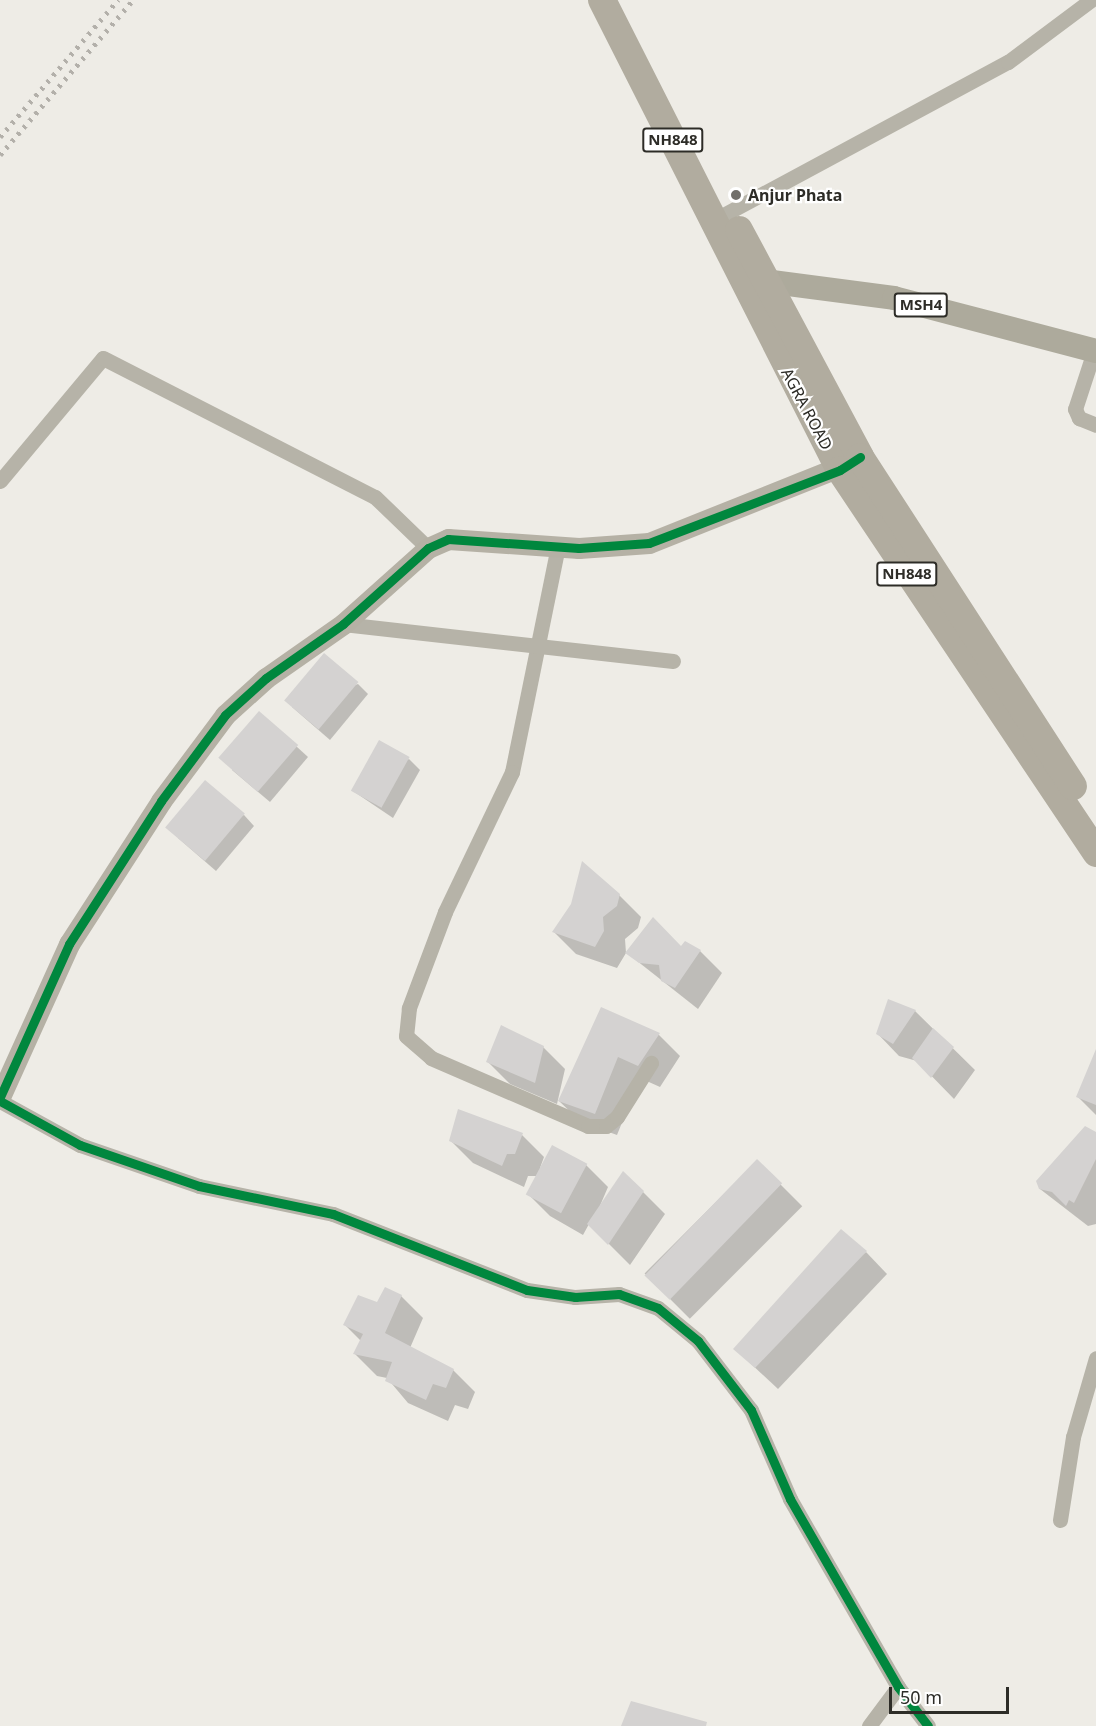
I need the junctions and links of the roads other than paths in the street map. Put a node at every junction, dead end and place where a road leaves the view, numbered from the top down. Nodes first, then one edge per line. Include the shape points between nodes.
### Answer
1 (602, 0) edge
2 (623, 0) edge
3 (1091, 0) edge
4 (722, 215) junction
5 (753, 279) junction
6 (1095, 351) edge
7 (1096, 425) edge
8 (850, 464) junction
9 (0, 481) edge
10 (558, 546) junction
11 (428, 548) junction
12 (343, 624) junction
13 (536, 648) junction
14 (673, 661) dead end
15 (1096, 821) edge
16 (1096, 853) edge
17 (651, 1063) dead end
18 (0, 1099) edge
19 (1096, 1358) edge
20 (1060, 1520) dead end
21 (898, 1687) junction
22 (869, 1726) edge
23 (928, 1726) edge

1 - 4 highway, NH848
2 - 4 highway, NH848
3 - 4 street via 1008,62
4 - 5 highway, NH848
5 - 6 main road, MSH4 via 894,298
5 - 8 highway, AGRA ROAD / NH848
6 - 7 street via 1075,409 1079,418
8 - 10 street via 650,543
8 - 15 highway, AGRA ROAD / NH848
8 - 16 highway, AGRA ROAD / NH848
9 - 11 street via 103,358 375,497
10 - 11 street via 448,539
10 - 13 street
11 - 12 street
12 - 13 street
12 - 18 street via 266,678 225,715 161,801 69,944
13 - 14 street
13 - 17 street via 512,772 449,902 409,1008 406,1035 431,1058 588,1126 606,1126 617,1117
18 - 21 street via 80,1145 199,1186 333,1214 527,1290 575,1297 620,1294 658,1308 698,1341 751,1410 790,1499
19 - 20 street via 1073,1437
21 - 22 street
21 - 23 street

